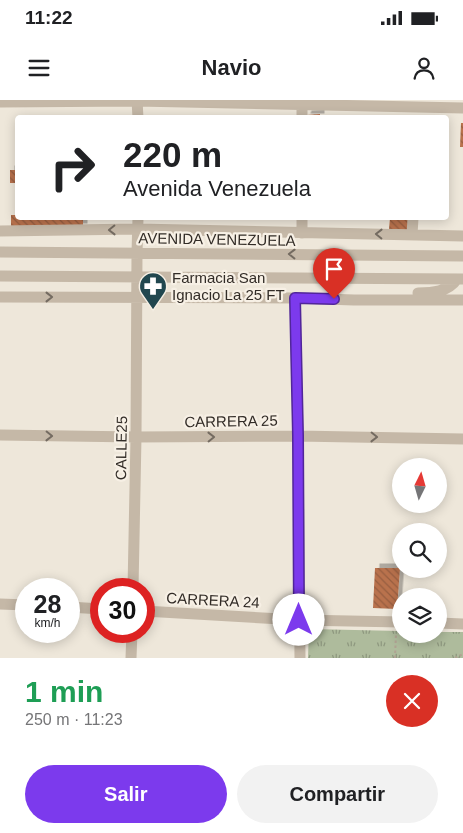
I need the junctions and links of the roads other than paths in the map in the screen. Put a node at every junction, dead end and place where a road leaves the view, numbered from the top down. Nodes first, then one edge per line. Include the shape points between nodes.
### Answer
1 (138, 100) edge
2 (0, 102) edge
3 (302, 102) edge
4 (463, 108) edge
5 (138, 115) edge
6 (302, 115) edge
7 (302, 220) edge
8 (413, 220) edge
9 (138, 223) edge
10 (0, 231) edge
11 (302, 233) junction
12 (412, 235) junction
13 (463, 236) edge
14 (463, 251) edge
15 (0, 252) edge
16 (137, 253) junction
17 (365, 255) junction
18 (463, 256) edge
19 (0, 276) edge
20 (137, 277) junction
21 (460, 279) edge
22 (0, 297) edge
23 (295, 298) junction
24 (354, 300) junction
25 (463, 300) edge
26 (137, 302) junction
27 (0, 435) edge
28 (298, 436) junction
29 (136, 437) junction
30 (463, 439) edge
31 (133, 578) edge
32 (0, 604) edge
33 (15, 605) edge
34 (155, 612) edge
35 (299, 620) junction
36 (447, 623) edge
37 (463, 624) edge
38 (392, 626) edge
39 (132, 643) edge
40 (131, 658) edge
41 (300, 658) edge

1 - 2 street
1 - 3 street
1 - 5 street
3 - 4 street
3 - 6 street
7 - 11 street
8 - 12 street
9 -> 10 street, AVENIDA VENEZUELA
9 - 11 street, AVENIDA VENEZUELA
9 - 16 street, CALLE25
12 -> 11 street, AVENIDA VENEZUELA
12 - 13 street, AVENIDA VENEZUELA
14 - 17 street
15 - 16 street, AVENIDA VENEZUELA
17 -> 16 street, AVENIDA VENEZUELA
16 - 20 street, CALLE25
17 - 18 street, AVENIDA VENEZUELA
19 - 20 street
20 - 21 street
20 - 26 street, CALLE25
21 - 24 street via 448,288 431,293
22 -> 26 street
23 - 24 street
23 - 26 street
23 - 28 street
24 - 25 street
26 - 29 street, CALLE25
27 -> 29 street, CARRERA 25
29 -> 28 street, CARRERA 25
28 -> 30 street, CARRERA 25
28 - 35 street
29 - 31 street, CALLE25
32 - 33 street
34 - 35 street, CARRERA 24
35 - 38 street, CARRERA 24
35 - 41 street
36 - 37 street
39 - 40 street

